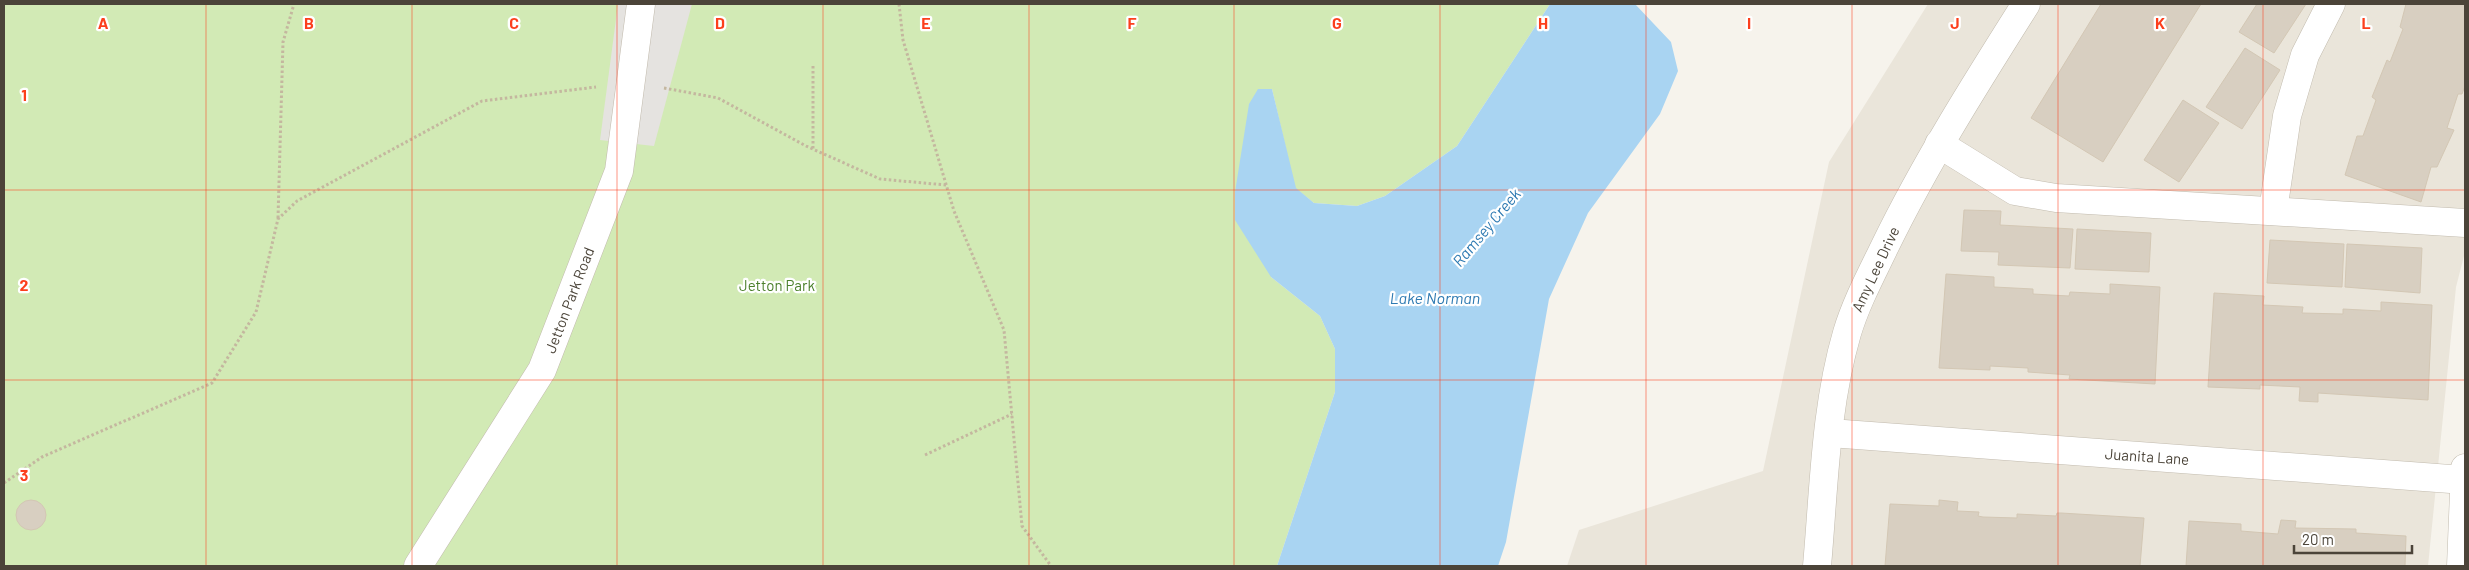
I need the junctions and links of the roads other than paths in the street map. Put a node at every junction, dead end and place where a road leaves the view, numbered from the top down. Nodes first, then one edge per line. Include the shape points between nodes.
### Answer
1 (641, 4) edge
2 (2026, 4) edge
3 (2331, 4) edge
4 (1939, 144) junction
5 (2273, 210) junction
6 (2465, 223) edge
7 (1830, 433) junction
8 (2465, 474) edge
9 (418, 566) edge
10 (1816, 566) edge
11 (2461, 566) edge

1 - 9 street, Jetton Park Road via 619,171 542,370
2 - 4 street, Amy Lee Drive
3 - 5 street via 2305,55 2287,116
4 - 5 street via 2015,191 2056,198
4 - 7 street, Amy Lee Drive via 1860,297 1837,372
5 - 6 street
7 - 8 street, Juanita Lane
7 - 10 street, Amy Lee Drive
8 - 11 street

